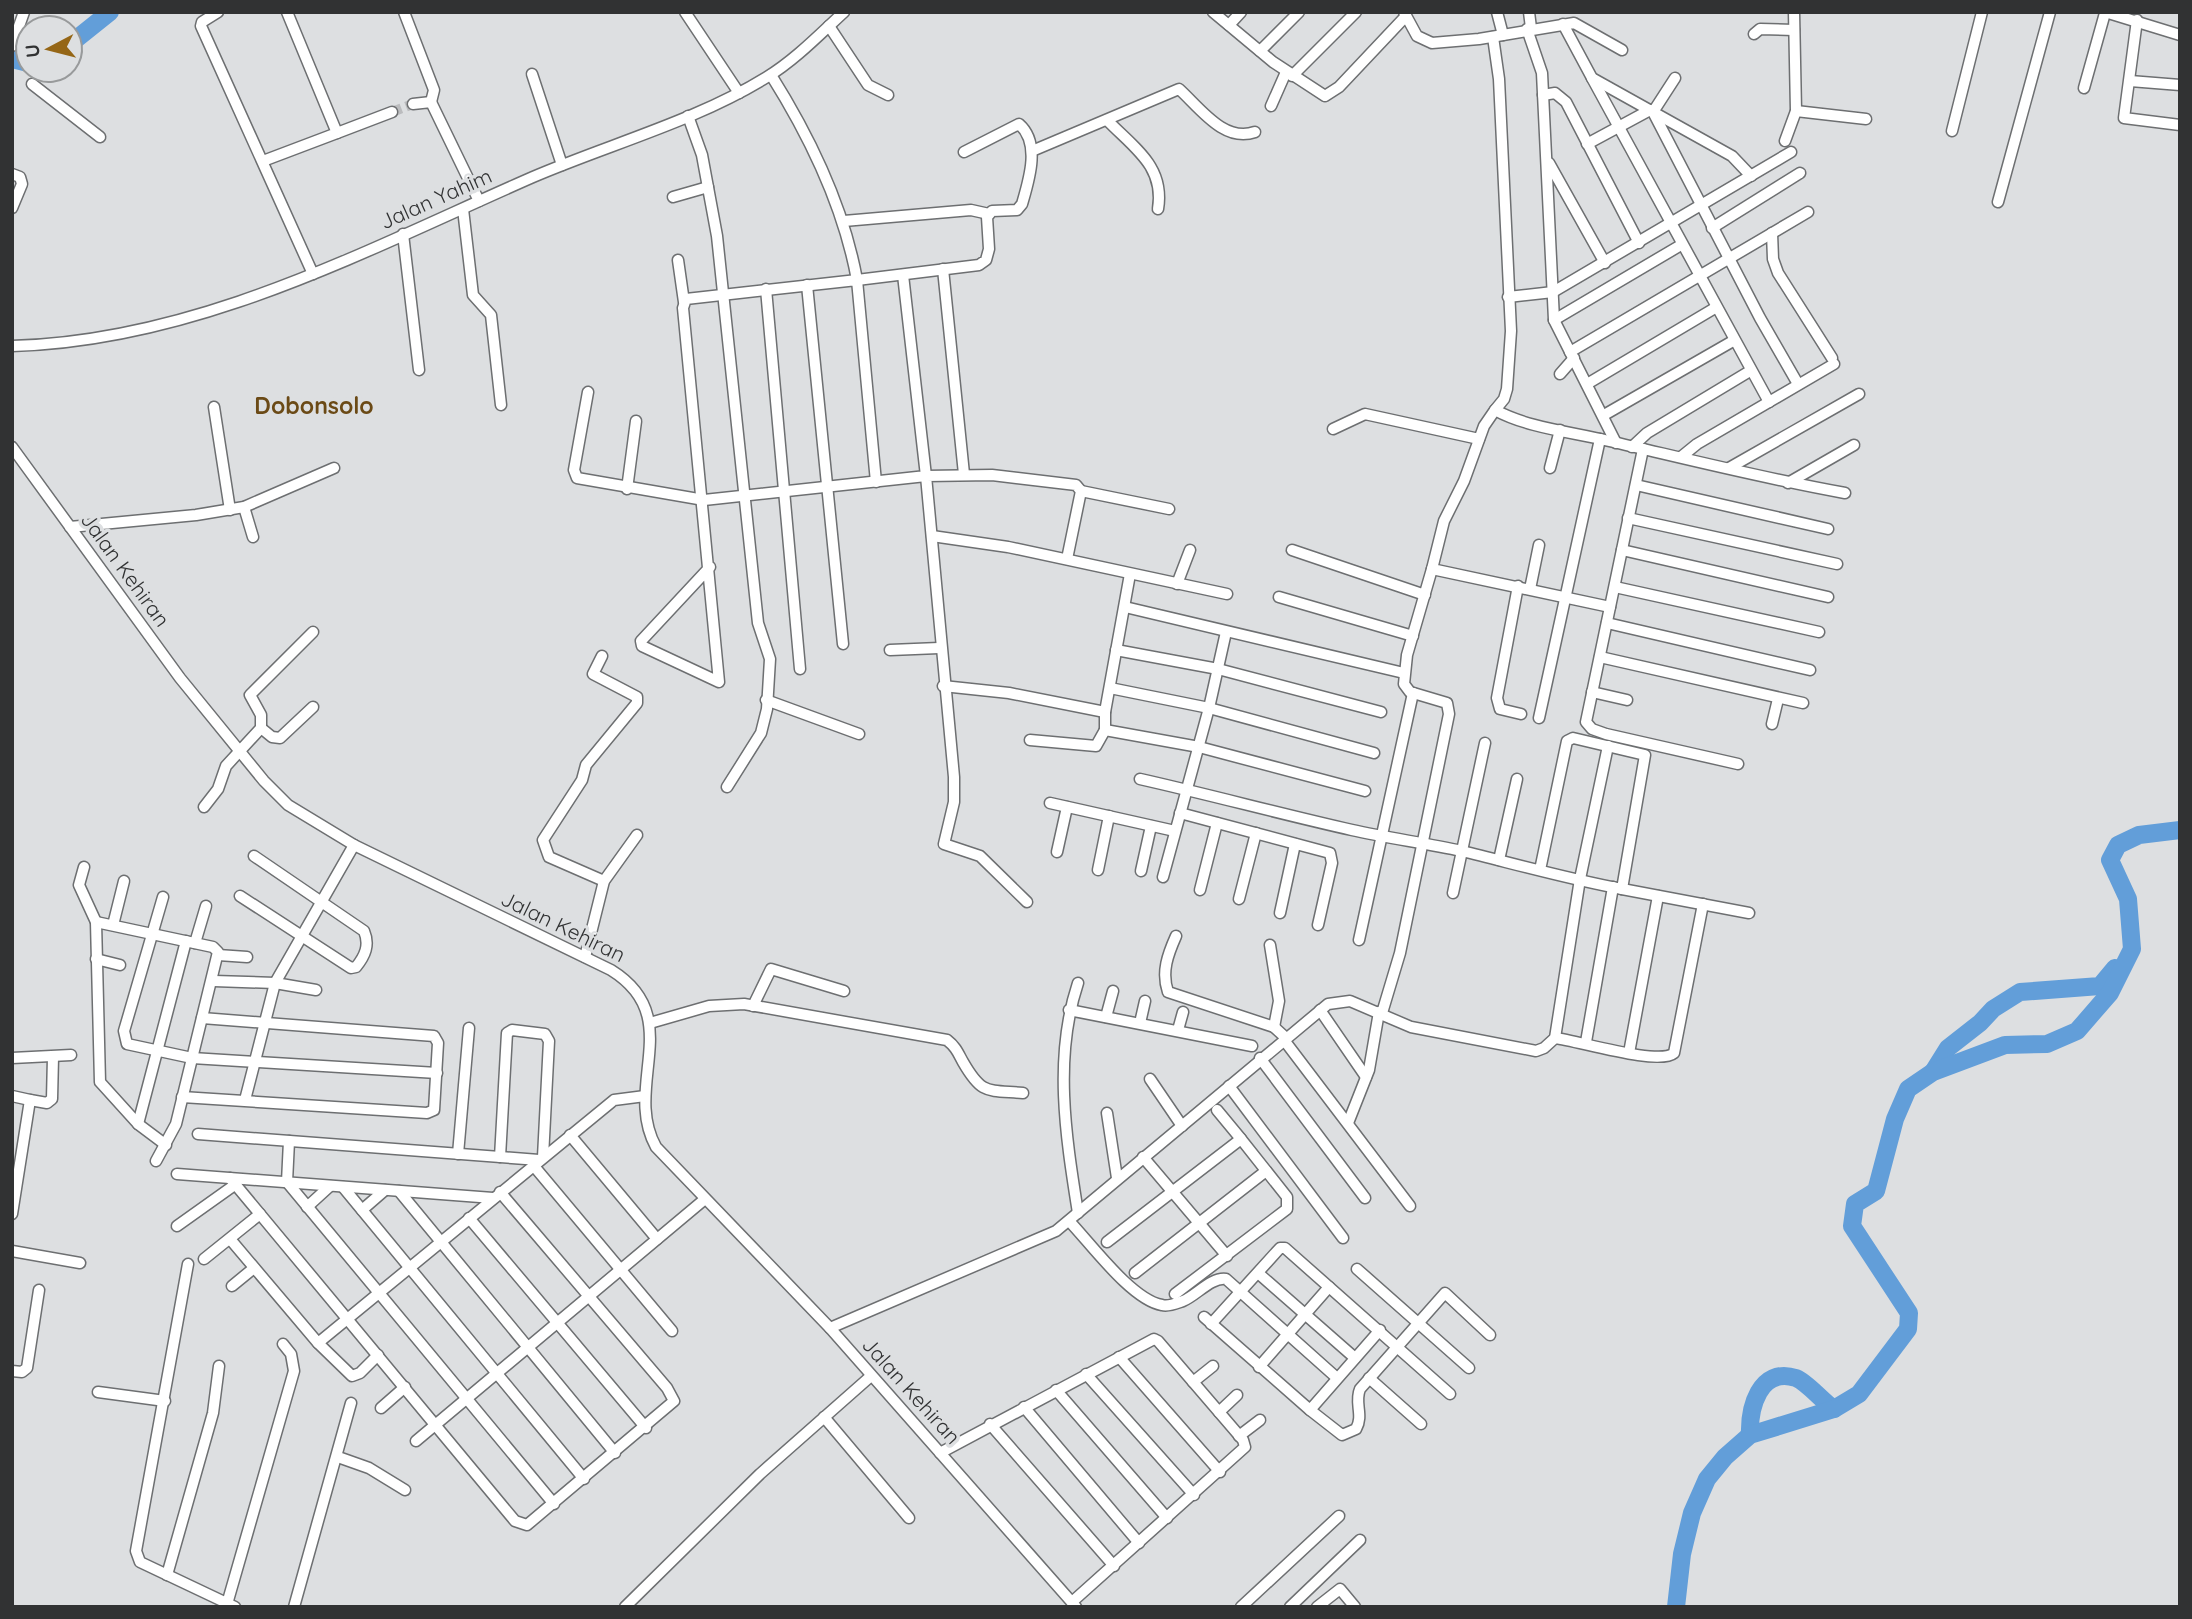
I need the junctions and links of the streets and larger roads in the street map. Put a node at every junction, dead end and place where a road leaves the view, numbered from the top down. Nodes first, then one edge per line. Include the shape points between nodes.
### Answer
1 (24, 12) edge
2 (218, 12) edge
3 (287, 12) edge
4 (404, 12) edge
5 (685, 12) edge
6 (844, 12) edge
7 (1213, 12) edge
8 (1241, 12) edge
9 (1299, 12) edge
10 (1356, 12) edge
11 (1497, 12) edge
12 (1529, 12) edge
13 (1794, 12) edge
14 (1982, 12) edge
15 (2050, 12) edge
16 (2105, 13) edge
17 (1405, 14) edge
18 (2142, 18) edge
19 (1571, 20) edge
20 (1228, 25) junction
21 (829, 26) junction
22 (1529, 29) junction
23 (1794, 30) junction
24 (1754, 34) dead end
25 (1498, 36) junction
26 (2180, 36) edge
27 (12, 46) edge
28 (1622, 50) dead end
29 (1260, 51) junction
30 (532, 74) dead end
31 (1289, 74) junction
32 (771, 75) junction
33 (1592, 78) junction
34 (1675, 78) dead end
35 (2130, 81) junction
36 (32, 84) dead end
37 (2180, 85) edge
38 (2084, 88) dead end
39 (739, 93) junction
40 (888, 95) dead end
41 (1543, 95) junction
42 (431, 102) junction
43 (413, 104) tunnel mouth
44 (1271, 106) dead end
45 (1651, 111) junction
46 (1796, 111) junction
47 (391, 112) tunnel mouth
48 (688, 116) junction
49 (1866, 119) dead end
50 (1107, 120) junction
51 (2180, 125) edge
52 (1618, 127) junction
53 (1952, 131) dead end
54 (1255, 132) dead end
55 (337, 133) junction
56 (100, 137) dead end
57 (1587, 144) junction
58 (1032, 151) junction
59 (964, 152) dead end
60 (263, 161) junction
61 (1548, 161) junction
62 (562, 165) junction
63 (1800, 173) dead end
64 (12, 174) edge
65 (1751, 176) junction
66 (708, 187) junction
67 (673, 197) dead end
68 (479, 201) junction
69 (1998, 202) dead end
70 (1701, 207) junction
71 (12, 208) edge
72 (1158, 208) dead end
73 (463, 209) junction
74 (1808, 212) dead end
75 (989, 214) junction
76 (844, 221) junction
77 (1671, 225) junction
78 (1712, 228) junction
79 (1772, 233) junction
80 (403, 234) junction
81 (1639, 243) junction
82 (1681, 245) junction
83 (1729, 259) junction
84 (678, 260) dead end
85 (1605, 263) junction
86 (943, 269) junction
87 (313, 274) junction
88 (903, 275) junction
89 (1699, 278) junction
90 (857, 280) junction
91 (807, 285) junction
92 (766, 289) junction
93 (1553, 292) junction
94 (724, 293) junction
95 (1508, 297) junction
96 (684, 302) junction
97 (1715, 308) junction
98 (1554, 320) junction
99 (1733, 341) junction
100 (12, 346) edge
101 (1572, 355) junction
102 (419, 370) dead end
103 (1750, 371) junction
104 (1560, 374) dead end
105 (1587, 384) junction
106 (1798, 384) junction
107 (588, 393) dead end
108 (1859, 394) dead end
109 (1769, 402) junction
110 (501, 405) dead end
111 (214, 407) dead end
112 (1495, 410) junction
113 (1604, 415) junction
114 (636, 421) dead end
115 (1333, 429) dead end
116 (1560, 430) junction
117 (1479, 439) junction
118 (1600, 439) junction
119 (1616, 443) junction
120 (1854, 445) dead end
121 (12, 447) edge
122 (1637, 448) junction
123 (1681, 457) junction
124 (334, 468) dead end
125 (1550, 468) dead end
126 (1729, 468) junction
127 (964, 474) junction
128 (926, 476) junction
129 (876, 482) junction
130 (1788, 483) junction
131 (1636, 485) junction
132 (827, 487) junction
133 (627, 489) junction
134 (785, 490) junction
135 (1081, 491) junction
136 (1845, 493) dead end
137 (745, 495) junction
138 (704, 500) junction
139 (244, 507) junction
140 (1169, 509) dead end
141 (230, 510) junction
142 (1628, 518) junction
143 (70, 527) junction
144 (1828, 529) dead end
145 (932, 536) junction
146 (253, 537) dead end
147 (1539, 545) dead end
148 (1190, 550) dead end
149 (1622, 550) junction
150 (1292, 551) dead end
151 (1067, 559) junction
152 (1837, 564) dead end
153 (710, 567) junction
154 (1432, 569) junction
155 (1130, 574) junction
156 (1177, 584) junction
157 (1518, 586) junction
158 (1615, 587) junction
159 (1530, 589) junction
160 (1227, 594) dead end
161 (1425, 596) junction
162 (1279, 597) dead end
163 (1566, 597) junction
164 (1828, 597) dead end
165 (1125, 607) junction
166 (1610, 607) junction
167 (1607, 623) junction
168 (313, 632) dead end
169 (1226, 632) junction
170 (1819, 632) dead end
171 (1413, 636) junction
172 (843, 644) dead end
173 (939, 648) junction
174 (890, 650) dead end
175 (1115, 650) junction
176 (602, 656) dead end
177 (1600, 657) junction
178 (800, 668) dead end
179 (1218, 669) junction
180 (1810, 670) dead end
181 (1404, 673) junction
182 (943, 686) junction
183 (1110, 688) junction
184 (1592, 692) junction
185 (1413, 693) junction
186 (1778, 699) junction
187 (766, 700) junction
188 (1627, 700) dead end
189 (1803, 703) dead end
190 (313, 707) dead end
191 (1209, 708) junction
192 (1105, 712) junction
193 (1381, 712) dead end
194 (1521, 714) dead end
195 (1539, 718) dead end
196 (1772, 724) dead end
197 (261, 728) junction
198 (1105, 730) junction
199 (859, 734) dead end
200 (1030, 740) dead end
201 (1485, 743) dead end
202 (1608, 746) junction
203 (1199, 747) junction
204 (238, 750) junction
205 (1374, 753) dead end
206 (1738, 764) dead end
207 (1140, 779) dead end
208 (1517, 779) dead end
209 (727, 787) dead end
210 (1185, 789) junction
211 (1365, 791) dead end
212 (1050, 803) dead end
213 (204, 807) dead end
214 (1067, 807) junction
215 (1180, 813) junction
216 (1109, 817) junction
217 (1217, 823) junction
218 (1151, 826) junction
219 (1175, 831) junction
220 (1256, 833) junction
221 (637, 835) dead end
222 (1381, 835) junction
223 (1421, 842) junction
224 (1295, 844) junction
225 (354, 845) junction
226 (1057, 852) dead end
227 (1463, 852) junction
228 (254, 856) dead end
229 (1499, 860) junction
230 (84, 867) dead end
231 (1098, 870) dead end
232 (1540, 870) junction
233 (1141, 871) dead end
234 (1163, 877) dead end
235 (1580, 879) junction
236 (124, 881) dead end
237 (604, 881) junction
238 (1618, 888) junction
239 (1200, 890) dead end
240 (1453, 893) dead end
241 (1658, 895) junction
242 (240, 896) dead end
243 (163, 897) dead end
244 (1240, 899) dead end
245 (321, 900) junction
246 (1027, 902) dead end
247 (1703, 904) junction
248 (206, 906) dead end
249 (1280, 913) dead end
250 (1749, 913) dead end
251 (96, 922) junction
252 (113, 925) junction
253 (1318, 925) dead end
254 (151, 934) junction
255 (300, 936) junction
256 (1176, 936) dead end
257 (1359, 940) dead end
258 (190, 942) junction
259 (1269, 945) dead end
260 (218, 955) junction
261 (247, 957) dead end
262 (585, 957) junction
263 (96, 959) junction
264 (120, 965) dead end
265 (214, 981) junction
266 (275, 983) junction
267 (1078, 983) dead end
268 (316, 990) dead end
269 (844, 991) dead end
270 (1113, 991) dead end
271 (1145, 1001) dead end
272 (753, 1006) junction
273 (1069, 1010) junction
274 (1320, 1010) junction
275 (1183, 1012) dead end
276 (1380, 1013) junction
277 (1106, 1017) junction
278 (202, 1018) junction
279 (263, 1023) junction
280 (650, 1023) junction
281 (1140, 1023) junction
282 (1274, 1027) junction
283 (469, 1028) dead end
284 (1178, 1030) junction
285 (1555, 1038) junction
286 (1285, 1039) junction
287 (1586, 1042) junction
288 (1252, 1046) dead end
289 (157, 1050) junction
290 (1629, 1053) junction
291 (71, 1055) dead end
292 (52, 1057) junction
293 (192, 1058) junction
294 (1260, 1058) junction
295 (12, 1059) edge
296 (254, 1062) junction
297 (437, 1073) junction
298 (1366, 1077) junction
299 (1150, 1079) dead end
300 (1229, 1086) junction
301 (1023, 1093) dead end
302 (12, 1096) edge
303 (645, 1096) junction
304 (182, 1097) junction
305 (30, 1100) junction
306 (245, 1100) junction
307 (1217, 1110) dead end
308 (1107, 1113) dead end
309 (138, 1124) junction
310 (1348, 1124) junction
311 (1181, 1126) junction
312 (198, 1134) dead end
313 (570, 1135) junction
314 (1241, 1139) junction
315 (289, 1141) junction
316 (166, 1145) junction
317 (458, 1154) junction
318 (500, 1157) junction
319 (1143, 1157) junction
320 (156, 1161) dead end
321 (538, 1161) junction
322 (1266, 1171) junction
323 (177, 1174) dead end
324 (1116, 1178) junction
325 (233, 1181) junction
326 (287, 1182) junction
327 (330, 1186) junction
328 (343, 1186) junction
329 (385, 1190) junction
330 (399, 1191) junction
331 (1172, 1191) junction
332 (497, 1195) junction
333 (1365, 1198) dead end
334 (705, 1199) junction
335 (1410, 1206) dead end
336 (307, 1207) junction
337 (362, 1210) junction
338 (12, 1213) edge
339 (1078, 1213) junction
340 (260, 1214) junction
341 (469, 1218) junction
342 (1070, 1222) junction
343 (1198, 1223) junction
344 (177, 1226) dead end
345 (1343, 1238) dead end
346 (229, 1239) junction
347 (657, 1239) junction
348 (1107, 1242) dead end
349 (439, 1243) junction
350 (12, 1251) edge
351 (1227, 1256) junction
352 (204, 1259) dead end
353 (80, 1263) dead end
354 (188, 1264) dead end
355 (254, 1268) junction
356 (408, 1268) junction
357 (1357, 1269) dead end
358 (620, 1270) junction
359 (1135, 1273) dead end
360 (1258, 1273) junction
361 (232, 1286) dead end
362 (1329, 1287) junction
363 (39, 1290) dead end
364 (1241, 1293) junction
365 (378, 1294) junction
366 (1175, 1294) dead end
367 (588, 1297) junction
368 (1304, 1314) junction
369 (348, 1319) junction
370 (557, 1322) junction
371 (1418, 1322) junction
372 (830, 1328) junction
373 (1380, 1330) junction
374 (672, 1331) dead end
375 (1287, 1334) junction
376 (1490, 1335) dead end
377 (318, 1343) junction
378 (283, 1344) dead end
379 (1397, 1345) junction
380 (526, 1348) junction
381 (379, 1355) junction
382 (1119, 1357) junction
383 (1355, 1358) junction
384 (219, 1366) dead end
385 (1213, 1366) dead end
386 (1259, 1367) junction
387 (1469, 1368) dead end
388 (12, 1371) edge
389 (495, 1374) junction
390 (1086, 1374) junction
391 (871, 1376) junction
392 (1337, 1378) junction
393 (1369, 1378) junction
394 (1193, 1382) junction
395 (405, 1387) junction
396 (1056, 1390) junction
397 (98, 1392) dead end
398 (1450, 1394) dead end
399 (1237, 1395) dead end
400 (465, 1399) junction
401 (165, 1401) junction
402 (351, 1404) dead end
403 (1024, 1407) junction
404 (382, 1408) dead end
405 (1310, 1410) junction
406 (1219, 1412) junction
407 (824, 1417) junction
408 (1260, 1420) dead end
409 (436, 1424) junction
410 (990, 1424) junction
411 (1421, 1424) dead end
412 (646, 1428) junction
413 (1239, 1436) junction
414 (416, 1441) dead end
415 (615, 1453) junction
416 (940, 1453) junction
417 (338, 1457) junction
418 (1220, 1472) junction
419 (584, 1479) junction
420 (405, 1490) dead end
421 (1194, 1495) junction
422 (554, 1504) junction
423 (1339, 1516) dead end
424 (909, 1518) dead end
425 (1167, 1518) junction
426 (1360, 1540) dead end
427 (1139, 1543) junction
428 (1114, 1566) junction
429 (167, 1574) junction
430 (231, 1605) edge
431 (1074, 1605) edge
432 (294, 1607) edge
433 (625, 1607) edge
434 (1241, 1607) edge
435 (1290, 1607) edge
436 (1317, 1607) edge
437 (1355, 1607) edge

1 - 27 street
2 - 60 street via 201,26
3 - 55 street
4 - 42 street via 434,90
5 - 39 street
6 - 21 street, Jalan Yahim
7 - 20 street
8 - 20 street
9 - 29 street
10 - 31 street
11 - 25 street
12 - 22 street
13 - 23 street
14 - 53 street
15 - 69 street
16 - 18 street
16 - 38 street
17 - 25 street via 1424,41 1451,43
17 - 31 street via 1328,96
18 - 26 street
18 - 35 street
19 - 22 street
19 - 28 street
19 - 33 street
20 - 29 street
21 - 32 street, Jalan Yahim
21 - 40 street via 868,85
22 - 25 street
22 - 41 street via 1539,56
23 - 24 street via 1760,29
23 - 46 street
25 - 95 street
29 - 31 street
30 - 62 street
31 - 44 street
32 - 39 street, Jalan Yahim
32 - 76 street
33 - 45 street
33 - 52 street
34 - 45 street
35 - 37 street
35 - 51 street via 2124,118
36 - 56 street
39 - 48 street, Jalan Yahim
41 - 57 street via 1562,97
41 - 61 street
42 - 43 street
42 - 68 street
45 - 52 street
45 - 65 street via 1736,158
45 - 70 street
46 - 49 street
46 - 65 street via 1788,147
47 - 55 street
48 - 62 street, Jalan Yahim
48 - 66 street
50 - 54 street via 1179,89 1226,131 1243,136
50 - 58 street
50 - 72 street via 1157,176
52 - 57 street
52 - 77 street
55 - 60 street
57 - 81 street
58 - 59 street via 1019,124
58 - 75 street via 1022,204
60 - 87 street
61 - 85 street
61 - 93 street
62 - 68 street, Jalan Yahim
63 - 78 street
64 - 71 street via 20,177 22,184
65 - 70 street
66 - 67 street
66 - 94 street
68 - 73 street, Jalan Yahim
70 - 77 street
70 - 78 street
73 - 80 street, Jalan Yahim
73 - 110 street via 473,295 491,315
74 - 79 street
75 - 76 street via 971,210
75 - 86 street via 986,260
76 - 90 street
77 - 81 street
77 - 82 street
78 - 83 street
79 - 83 street
79 - 106 street via 1778,273 1833,361
80 - 87 street, Jalan Yahim
80 - 102 street
81 - 85 street
82 - 89 street
82 - 98 street
83 - 89 street
83 - 106 street
84 - 96 street
85 - 93 street
86 - 88 street
86 - 127 street
87 - 100 street, Jalan Yahim via 234,304 135,331 75,344
88 - 90 street
88 - 128 street
89 - 97 street
89 - 101 street
90 - 91 street
90 - 129 street
91 - 92 street
91 - 132 street
92 - 94 street
92 - 134 street
93 - 95 street
93 - 98 street
94 - 96 street
94 - 137 street
95 - 112 street via 1508,380 1504,399
96 - 138 street
97 - 99 street
97 - 105 street
98 - 101 street
99 - 103 street
99 - 113 street
101 - 104 street
101 - 105 street
103 - 109 street
103 - 122 street via 1647,433
105 - 113 street
106 - 109 street
107 - 133 street via 575,475
108 - 126 street
109 - 123 street
111 - 141 street
112 - 116 street
112 - 117 street
113 - 119 street
114 - 133 street
115 - 117 street via 1365,414
116 - 118 street
116 - 125 street
117 - 154 street via 1444,521
118 - 119 street
118 - 163 street
119 - 122 street
120 - 130 street
121 - 143 street, Jalan Kehiran
122 - 123 street
122 - 131 street
123 - 126 street
124 - 139 street
126 - 130 street
127 - 128 street
127 - 135 street via 1065,483
128 - 129 street
128 - 145 street
129 - 132 street
130 - 136 street
131 - 142 street
131 - 144 street
132 - 134 street
132 - 172 street
133 - 138 street
134 - 137 street
134 - 178 street
135 - 140 street
135 - 151 street
137 - 138 street
137 - 187 street via 758,623 770,659
138 - 153 street
139 - 141 street
139 - 146 street
141 - 143 street
142 - 149 street
142 - 152 street
143 - 204 street, Jalan Kehiran
145 - 151 street
145 - 173 street
147 - 159 street
148 - 156 street
149 - 158 street
149 - 164 street
150 - 161 street
151 - 155 street
153 - 153 street via 717,657 719,682 642,646 640,641
154 - 157 street
154 - 161 street
155 - 156 street
155 - 165 street
156 - 160 street
157 - 159 street
157 - 194 street via 1497,690 1500,709
158 - 166 street
158 - 170 street
159 - 163 street
161 - 171 street
162 - 171 street
163 - 166 street
163 - 195 street
165 - 169 street
165 - 175 street
166 - 167 street
167 - 177 street
167 - 180 street
168 - 197 street via 250,695 261,715
169 - 179 street
169 - 181 street
171 - 181 street
173 - 174 street
173 - 182 street
175 - 179 street
175 - 183 street
176 - 237 street via 594,676 637,697 637,703 586,765 582,780 543,840 549,857
177 - 184 street
177 - 186 street
179 - 191 street
179 - 193 street
181 - 185 street via 1406,689
182 - 192 street via 1009,693
182 - 246 street via 955,788 944,844 980,856
183 - 191 street
183 - 192 street
184 - 188 street
184 - 206 street via 1586,722 1592,729
185 - 222 street
185 - 223 street via 1443,701 1449,708
186 - 189 street
186 - 196 street
187 - 199 street
187 - 209 street via 761,733
190 - 197 street via 280,738
191 - 203 street
191 - 205 street
192 - 198 street
197 - 204 street
198 - 200 street via 1096,746
198 - 203 street
201 - 227 street
202 - 232 street via 1573,738 1567,741
202 - 235 street
202 - 238 street via 1641,753 1646,760
203 - 210 street
203 - 211 street
204 - 213 street
204 - 225 street, Jalan Kehiran via 288,805
207 - 210 street
208 - 229 street
210 - 215 street
210 - 222 street
212 - 214 street
214 - 216 street
214 - 226 street
215 - 217 street
215 - 219 street
216 - 218 street
216 - 231 street
217 - 220 street
217 - 239 street
218 - 219 street
218 - 233 street
219 - 234 street
220 - 224 street
220 - 244 street
221 - 237 street
222 - 223 street
222 - 257 street
223 - 227 street
223 - 276 street via 1399,953
224 - 249 street
224 - 253 street via 1330,853 1332,859
225 - 245 street
225 - 262 street, Jalan Kehiran
227 - 229 street
227 - 240 street
228 - 245 street
229 - 232 street
230 - 251 street via 79,885
232 - 235 street
235 - 238 street
235 - 285 street
236 - 252 street
237 - 262 street
238 - 241 street
238 - 287 street
241 - 247 street
241 - 290 street
242 - 255 street
243 - 254 street
245 - 255 street
245 - 255 street via 365,932 363,958 351,968
247 - 250 street
247 - 290 street via 1674,1053 1653,1058
248 - 258 street
251 - 252 street
251 - 263 street
252 - 254 street
254 - 258 street
254 - 289 street via 124,1040
255 - 266 street
256 - 282 street via 1166,958 1168,992
258 - 260 street via 216,949
258 - 289 street
259 - 282 street via 1279,1001
260 - 261 street
260 - 265 street
262 - 280 street, Jalan Kehiran via 631,984
263 - 264 street
263 - 309 street via 99,1076 104,1088
265 - 266 street
265 - 278 street
266 - 268 street
266 - 279 street
267 - 273 street
269 - 272 street via 771,969
270 - 277 street
271 - 281 street
272 - 280 street via 709,1006
272 - 301 street via 947,1040 957,1047 976,1085
273 - 277 street
273 - 339 street via 1064,1101
274 - 276 street via 1337,1000
274 - 286 street
274 - 298 street
275 - 284 street
276 - 285 street via 1410,1027 1536,1051
276 - 298 street
277 - 281 street
278 - 279 street
278 - 293 street
279 - 296 street
279 - 297 street via 434,1036
280 - 303 street, Jalan Kehiran via 652,1047
281 - 284 street
282 - 286 street
283 - 317 street
284 - 288 street
285 - 287 street
286 - 294 street
286 - 310 street
287 - 290 street
289 - 293 street
289 - 309 street
291 - 292 street
292 - 295 street
292 - 305 street via 52,1099 47,1103
293 - 296 street
293 - 304 street
294 - 300 street
294 - 333 street
296 - 297 street
296 - 306 street
297 - 306 street via 432,1112
298 - 310 street
299 - 311 street
300 - 311 street
300 - 345 street
302 - 305 street
303 - 313 street via 614,1100
303 - 334 street, Jalan Kehiran via 648,1132 656,1147
304 - 306 street
304 - 316 street
305 - 338 street
307 - 314 street
308 - 324 street
309 - 316 street
310 - 335 street
311 - 319 street
312 - 315 street
313 - 321 street
313 - 347 street
314 - 322 street
314 - 331 street
315 - 317 street
315 - 326 street
316 - 320 street
317 - 318 street
318 - 321 street
318 - 321 street via 508,1033 512,1030 544,1034 549,1041
319 - 324 street
319 - 331 street
321 - 332 street
321 - 358 street
322 - 343 street
322 - 351 street via 1287,1197 1287,1209
323 - 325 street
324 - 339 street
325 - 326 street
325 - 340 street
325 - 344 street
326 - 327 street
326 - 336 street
327 - 328 street
327 - 336 street
328 - 329 street
328 - 337 street
329 - 330 street
329 - 337 street
330 - 332 street
330 - 349 street
331 - 343 street
331 - 348 street
332 - 341 street
332 - 367 street
334 - 347 street
334 - 372 street, Jalan Kehiran
336 - 365 street
337 - 356 street
339 - 342 street
340 - 346 street
340 - 369 street
341 - 349 street
341 - 370 street
342 - 364 street via 1134,1289 1159,1305 1186,1299 1219,1279 1226,1279
342 - 372 street via 1043,1238
343 - 351 street
343 - 359 street
346 - 352 street
346 - 355 street
347 - 358 street
349 - 356 street
349 - 380 street
350 - 353 street
351 - 366 street
354 - 401 street
355 - 361 street
355 - 377 street
356 - 365 street
356 - 389 street
357 - 371 street
358 - 367 street
358 - 374 street
360 - 362 street via 1285,1248
360 - 364 street
360 - 368 street
362 - 368 street
362 - 373 street
363 - 388 street via 27,1368
364 - 375 street
364 - 386 street via 1207,1321
365 - 369 street
365 - 400 street
367 - 370 street
367 - 412 street via 673,1397 673,1405
368 - 375 street
368 - 383 street
369 - 377 street
369 - 381 street
370 - 380 street
370 - 412 street
371 - 376 street via 1445,1293
371 - 379 street
371 - 387 street
372 - 391 street, Jalan Kehiran
373 - 379 street
373 - 383 street
375 - 386 street
375 - 392 street
377 - 381 street via 352,1376
378 - 430 street via 291,1354 294,1371
379 - 393 street
379 - 398 street
380 - 389 street
380 - 415 street
381 - 395 street
382 - 390 street
382 - 394 street via 1154,1339
382 - 418 street
383 - 392 street
384 - 429 street via 213,1413
385 - 394 street
386 - 405 street
389 - 400 street
389 - 419 street
390 - 396 street
390 - 421 street
391 - 407 street
391 - 416 street, Jalan Kehiran
392 - 405 street
393 - 405 street via 1356,1397 1361,1416 1349,1434 1335,1433
393 - 411 street
394 - 406 street
395 - 404 street
395 - 409 street
396 - 403 street
396 - 425 street
397 - 401 street
399 - 406 street
400 - 409 street
400 - 422 street
401 - 429 street via 136,1550 140,1562
402 - 417 street
403 - 410 street
403 - 427 street
406 - 413 street
407 - 424 street
407 - 433 street via 739,1493
408 - 413 street
409 - 414 street
409 - 422 street via 520,1526 534,1522
410 - 416 street
410 - 428 street
412 - 415 street
413 - 418 street via 1245,1447
415 - 419 street
416 - 431 street, Jalan Kehiran
417 - 420 street via 369,1468
417 - 432 street
418 - 421 street
419 - 422 street
421 - 425 street
423 - 434 street
425 - 427 street
426 - 435 street
427 - 428 street
428 - 431 street
429 - 430 street
436 - 437 street via 1340,1589

